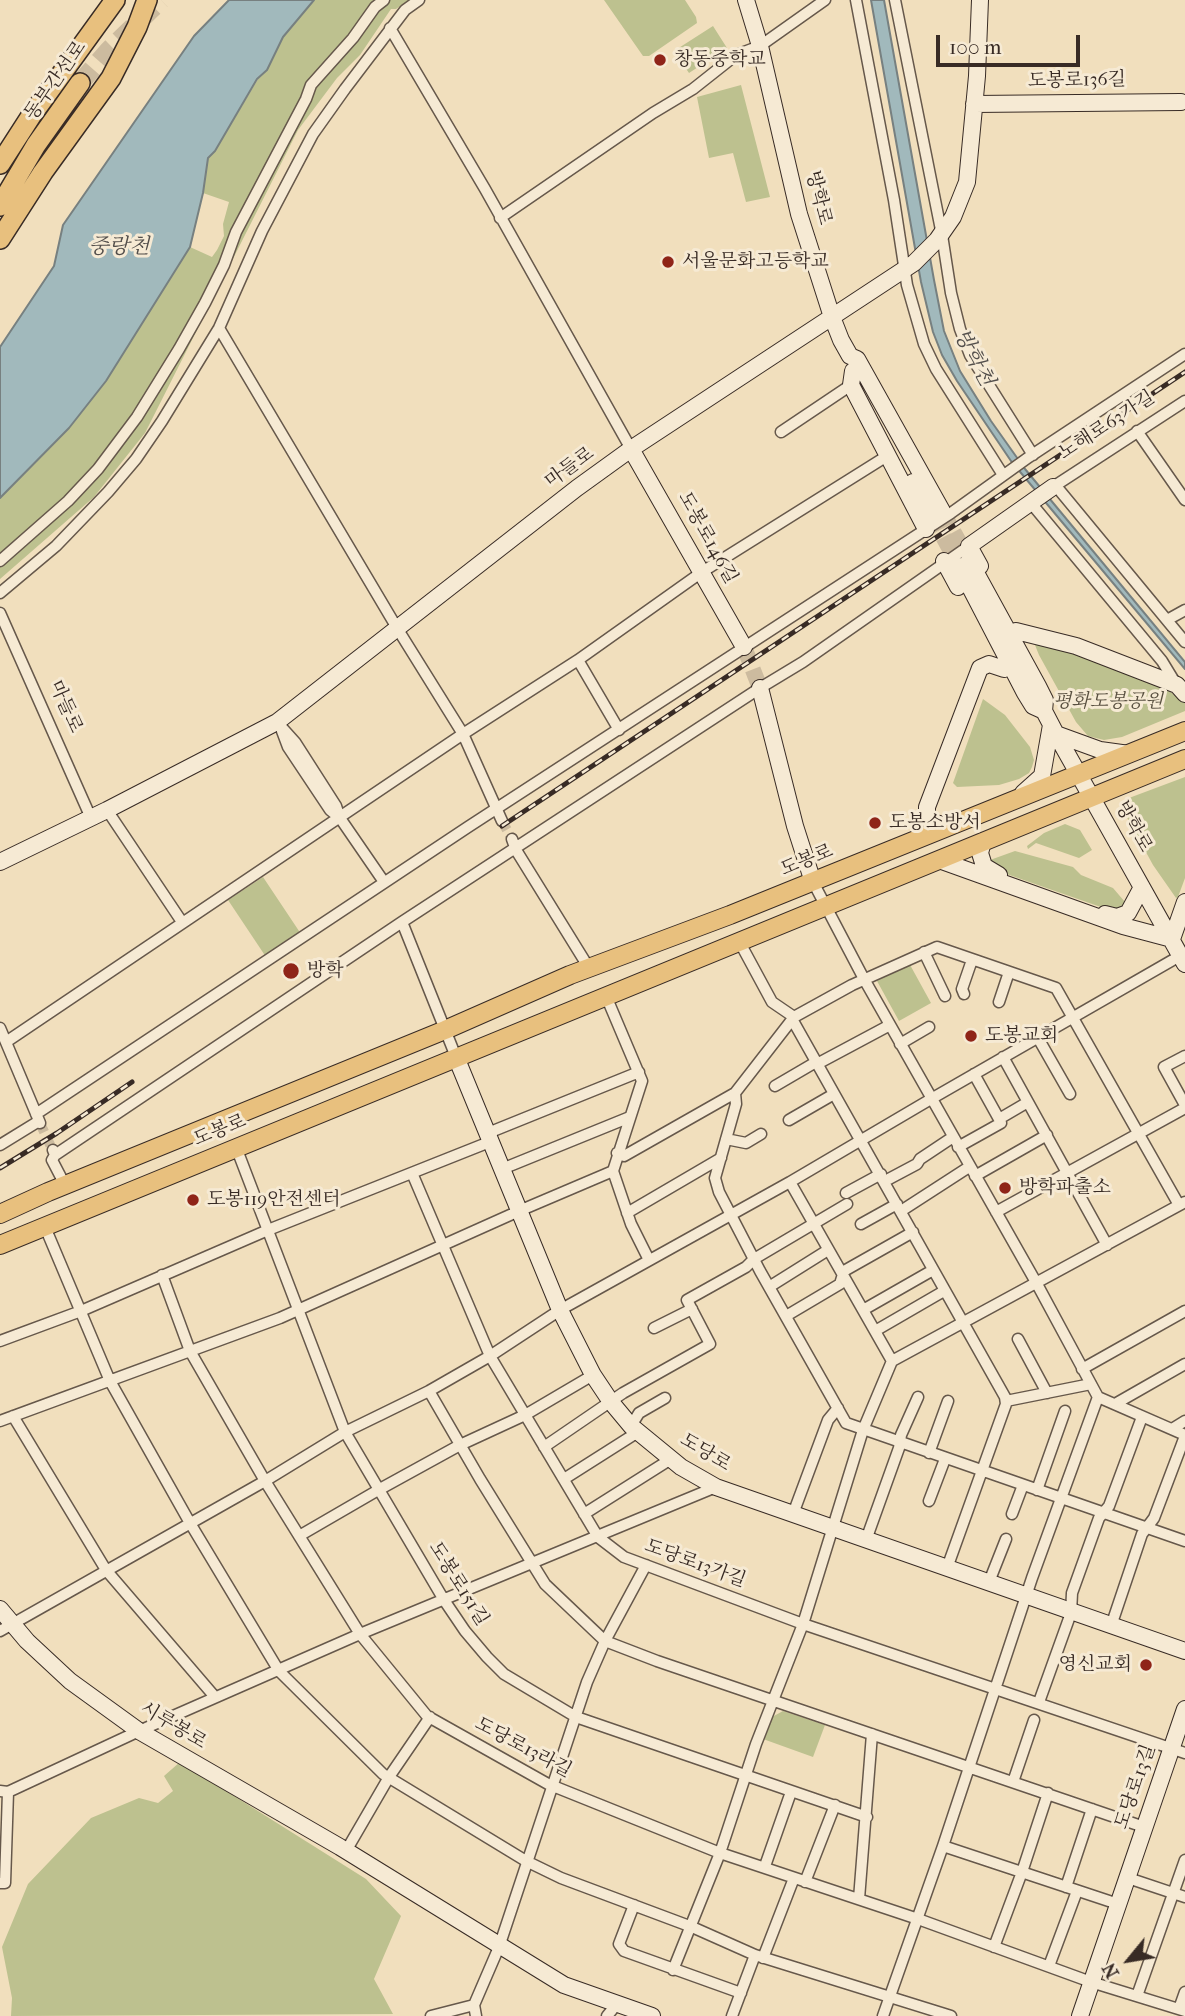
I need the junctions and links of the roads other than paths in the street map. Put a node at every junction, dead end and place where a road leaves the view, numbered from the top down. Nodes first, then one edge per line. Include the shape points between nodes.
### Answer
1 (106, 0) edge
2 (115, 0) edge
3 (147, 0) edge
4 (384, 0) edge
5 (419, 0) edge
6 (746, 0) edge
7 (825, 0) edge
8 (856, 0) edge
9 (895, 0) edge
10 (981, 0) edge
11 (390, 28) junction
12 (760, 46) junction
13 (80, 83) tunnel mouth
14 (1184, 102) edge
15 (974, 104) junction
16 (0, 139) edge
17 (0, 164) edge
18 (0, 206) edge
19 (500, 218) junction
20 (940, 237) junction
21 (0, 239) edge
22 (909, 267) junction
23 (832, 317) junction
24 (219, 328) junction
25 (1185, 354) edge
26 (854, 371) junction
27 (1185, 401) edge
28 (1136, 431) junction
29 (780, 432) dead end
30 (631, 449) junction
31 (887, 456) junction
32 (1031, 456) junction
33 (1003, 475) junction
34 (1055, 486) junction
35 (1185, 500) edge
36 (1034, 502) junction
37 (938, 517) junction
38 (960, 558) junction
39 (0, 561) edge
40 (702, 572) junction
41 (0, 593) edge
42 (1185, 610) edge
43 (0, 613) edge
44 (1167, 620) junction
45 (397, 628) junction
46 (1017, 631) junction
47 (1185, 642) edge
48 (744, 647) junction
49 (578, 660) junction
50 (1004, 669) junction
51 (760, 688) junction
52 (1181, 689) edge
53 (1032, 690) junction
54 (278, 722) junction
55 (1050, 723) junction
56 (619, 730) junction
57 (1185, 731) edge
58 (463, 734) junction
59 (1129, 754) junction
60 (1185, 759) edge
61 (1078, 774) junction
62 (1091, 796) junction
63 (1015, 799) junction
64 (497, 809) junction
65 (107, 810) junction
66 (91, 818) junction
67 (340, 818) junction
68 (502, 821) tunnel mouth
69 (946, 826) junction
70 (983, 842) junction
71 (514, 845) junction
72 (939, 860) junction
73 (0, 862) edge
74 (813, 881) junction
75 (384, 882) junction
76 (1142, 887) junction
77 (1185, 902) edge
78 (824, 905) junction
79 (182, 922) junction
80 (402, 922) junction
81 (1172, 939) junction
82 (739, 941) junction
83 (924, 952) junction
84 (1184, 958) edge
85 (972, 960) junction
86 (589, 968) junction
87 (1009, 972) junction
88 (864, 979) junction
89 (964, 994) dead end
90 (606, 996) junction
91 (945, 996) dead end
92 (999, 1002) dead end
93 (793, 1018) junction
94 (1074, 1019) junction
95 (890, 1026) junction
96 (929, 1027) dead end
97 (445, 1030) junction
98 (2, 1035) edge
99 (1038, 1038) junction
100 (900, 1044) junction
101 (1185, 1056) edge
102 (456, 1057) junction
103 (1003, 1058) junction
104 (817, 1063) junction
105 (639, 1072) junction
106 (974, 1074) junction
107 (775, 1086) dead end
108 (735, 1093) junction
109 (834, 1094) junction
110 (1070, 1094) dead end
111 (931, 1099) junction
112 (1028, 1102) junction
113 (1185, 1107) edge
114 (630, 1117) junction
115 (39, 1119) junction
116 (999, 1119) junction
117 (789, 1120) dead end
118 (1139, 1133) junction
119 (761, 1134) dead end
120 (1046, 1135) junction
121 (490, 1137) junction
122 (726, 1139) junction
123 (862, 1141) junction
124 (955, 1142) junction
125 (0, 1145) edge
126 (236, 1147) junction
127 (617, 1153) junction
128 (721, 1158) junction
129 (502, 1168) junction
130 (612, 1171) junction
131 (972, 1171) junction
132 (1067, 1172) junction
133 (412, 1173) junction
134 (883, 1177) junction
135 (790, 1182) junction
136 (65, 1185) junction
137 (1182, 1203) edge
138 (899, 1207) junction
139 (519, 1210) junction
140 (996, 1212) junction
141 (627, 1213) junction
142 (0, 1214) edge
143 (730, 1214) junction
144 (813, 1224) junction
145 (861, 1224) dead end
146 (45, 1227) junction
147 (268, 1230) junction
148 (913, 1232) junction
149 (0, 1245) edge
150 (442, 1245) junction
151 (1107, 1245) junction
152 (828, 1250) junction
153 (754, 1259) junction
154 (649, 1260) junction
155 (933, 1270) junction
156 (162, 1275) junction
157 (843, 1275) junction
158 (1037, 1284) junction
159 (769, 1287) junction
160 (944, 1290) junction
161 (692, 1309) junction
162 (297, 1310) junction
163 (560, 1310) junction
164 (863, 1310) junction
165 (81, 1311) junction
166 (1185, 1311) edge
167 (786, 1316) junction
168 (962, 1324) junction
169 (654, 1328) dead end
170 (875, 1331) junction
171 (1018, 1339) dead end
172 (0, 1341) edge
173 (190, 1351) junction
174 (490, 1356) junction
175 (892, 1361) junction
176 (1185, 1364) edge
177 (1082, 1369) junction
178 (593, 1375) junction
179 (110, 1381) junction
180 (1091, 1384) junction
181 (429, 1391) junction
182 (1047, 1393) junction
183 (918, 1397) dead end
184 (1098, 1397) junction
185 (665, 1398) dead end
186 (948, 1401) dead end
187 (1006, 1401) junction
188 (611, 1402) junction
189 (1115, 1404) junction
190 (838, 1408) junction
191 (1065, 1411) dead end
192 (525, 1415) junction
193 (12, 1416) junction
194 (1142, 1417) junction
195 (0, 1421) edge
196 (1185, 1421) edge
197 (635, 1429) junction
198 (1172, 1429) junction
199 (863, 1430) junction
200 (345, 1432) junction
201 (1185, 1436) edge
202 (899, 1443) junction
203 (460, 1445) junction
204 (544, 1447) junction
205 (929, 1453) junction
206 (671, 1459) junction
207 (945, 1459) junction
208 (982, 1471) junction
209 (564, 1479) junction
210 (265, 1481) junction
211 (1023, 1486) junction
212 (716, 1487) junction
213 (380, 1489) junction
214 (1037, 1490) junction
215 (1061, 1499) junction
216 (929, 1501) dead end
217 (1103, 1513) junction
218 (584, 1514) junction
219 (793, 1514) junction
220 (1012, 1514) dead end
221 (190, 1523) junction
222 (1146, 1528) junction
223 (834, 1529) junction
224 (299, 1536) junction
225 (598, 1537) junction
226 (1006, 1539) dead end
227 (866, 1540) junction
228 (1185, 1541) edge
229 (532, 1565) junction
230 (646, 1565) junction
231 (947, 1569) junction
232 (106, 1570) junction
233 (989, 1583) junction
234 (1027, 1597) junction
235 (444, 1600) junction
236 (0, 1609) edge
237 (1070, 1612) junction
238 (803, 1624) junction
239 (1111, 1626) junction
240 (6, 1627) edge
241 (360, 1634) junction
242 (605, 1641) junction
243 (1185, 1651) edge
244 (279, 1671) junction
245 (997, 1688) junction
246 (215, 1697) junction
247 (774, 1701) junction
248 (1039, 1702) junction
249 (1185, 1709) edge
250 (430, 1717) junction
251 (576, 1717) junction
252 (1034, 1720) dead end
253 (139, 1731) junction
254 (872, 1734) junction
255 (1178, 1750) edge
256 (969, 1766) junction
257 (747, 1776) junction
258 (388, 1777) junction
259 (1013, 1782) junction
260 (551, 1786) junction
261 (4, 1791) edge
262 (791, 1792) junction
263 (1048, 1793) junction
264 (835, 1805) junction
265 (1092, 1809) junction
266 (867, 1817) junction
267 (1144, 1827) junction
268 (943, 1846) junction
269 (346, 1851) junction
270 (720, 1853) junction
271 (1185, 1860) edge
272 (526, 1861) junction
273 (765, 1866) junction
274 (1022, 1872) junction
275 (1128, 1878) junction
276 (800, 1880) junction
277 (0, 1883) edge
278 (1072, 1889) junction
279 (1179, 1895) edge
280 (859, 1899) junction
281 (1118, 1904) junction
282 (634, 1905) junction
283 (918, 1919) junction
284 (691, 1927) junction
285 (499, 1947) junction
286 (994, 1947) junction
287 (759, 1956) junction
288 (1049, 1966) junction
289 (673, 1970) junction
290 (1091, 1983) junction
291 (741, 1993) junction
292 (1185, 1993) edge
293 (890, 1996) junction
294 (1137, 1996) junction
295 (475, 2010) edge
296 (612, 2010) edge
297 (1182, 2010) edge
298 (431, 2016) edge
299 (652, 2016) edge
300 (732, 2016) edge
301 (883, 2016) edge
302 (951, 2016) edge
303 (1080, 2016) edge

1 - 16 highway
2 - 17 highway, 동부간선로
3 - 21 highway via 111,78
4 - 39 street via 311,85 205,303 137,417 68,501
5 - 11 street
6 - 12 main road, 방학로
7 - 12 street
8 - 22 street
9 - 20 street
10 - 15 main road
11 - 19 street
11 - 24 street via 313,135 262,231
12 - 19 street via 736,55 693,89
12 - 23 main road, 방학로 via 799,214
13 - 18 highway, 동부간선로
14 - 15 main road, 도봉로136길
15 - 20 main road via 967,182
19 - 30 street
20 - 22 main road, 마들로
20 - 32 street via 970,355
22 - 23 main road, 마들로
22 - 33 street via 924,344
23 - 26 main road, 방학로
23 - 30 main road, 마들로
24 - 41 street via 136,459 56,546
24 - 45 street
25 - 32 street
26 - 29 street
26 - 31 main road
26 - 37 main road, 방학로
27 - 28 street, 노해로63가길
28 - 34 street, 노해로63가길
28 - 35 street
30 - 40 main road, 도봉로146길
30 - 45 main road, 마들로
31 - 37 main road
31 - 40 street
32 - 33 street
33 - 37 street
34 - 36 main road
34 - 44 street
36 - 38 main road
36 - 52 street
37 - 48 street
38 - 46 main road
38 - 50 main road
38 - 51 street
38 - 53 main road, 방학로
40 - 48 main road, 도봉로146길
40 - 49 street
42 - 44 street
43 - 66 street, 마들로
44 - 47 street
45 - 54 main road, 마들로
45 - 58 street
46 - 52 main road via 1076,646
46 - 53 main road via 1039,672
48 - 56 street
49 - 56 street
49 - 58 street
50 - 53 main road via 1015,686
50 - 69 main road via 989,664 980,668 927,807 932,822
51 - 71 street
51 - 74 main road
53 - 55 main road, 방학로 via 1033,706
54 - 65 main road, 마들로
54 - 67 street via 295,741
55 - 59 main road via 1100,750
55 - 61 main road, 방학로
55 - 63 main road via 1042,776
56 - 64 street
57 - 59 main road, 도봉로
58 - 64 street
58 - 67 street
59 - 61 main road, 도봉로
60 - 62 main road, 도봉로
61 - 62 main road, 방학로
61 - 63 main road, 도봉로
62 - 70 main road, 도봉로
62 - 76 main road, 방학로
63 - 69 main road, 도봉로
64 - 68 street
64 - 75 street
65 - 66 main road, 마들로
65 - 79 street
66 - 73 main road, 마들로
67 - 75 street
67 - 79 street
69 - 74 main road, 도봉로
70 - 72 main road, 도봉로
70 - 76 main road via 981,859 994,873 1105,914 1117,917 1128,913
71 - 80 street
71 - 86 street
72 - 78 main road, 도봉로
72 - 81 main road
74 - 78 street
74 - 86 main road, 도봉로
75 - 115 street
76 - 81 main road, 방학로
77 - 81 main road
78 - 82 main road, 도봉로
78 - 88 street
79 - 98 street
80 - 97 street
80 - 136 street via 54,1152 52,1160
81 - 84 main road, 방학로
82 - 90 main road, 도봉로
82 - 93 street via 772,1002
83 - 85 street via 937,947
83 - 88 street
83 - 91 street
84 - 94 street
85 - 87 street
85 - 89 street
86 - 97 main road, 도봉로
87 - 92 street
87 - 94 street via 1056,988
88 - 93 street
88 - 95 street
90 - 102 main road, 도봉로
90 - 105 street
93 - 104 street
93 - 108 street
94 - 99 street
94 - 118 street
95 - 100 street
95 - 104 street
96 - 100 street
97 - 102 street
97 - 136 main road, 도봉로
98 - 115 street
99 - 103 street
99 - 110 street
100 - 111 street
101 - 113 street via 1164,1067
102 - 121 main road, 도당로
102 - 126 main road, 도봉로
103 - 106 street
103 - 112 street
104 - 107 street
104 - 109 street
105 - 114 street via 642,1081
105 - 121 street
106 - 111 street
106 - 116 street
108 - 122 street
108 - 127 street via 624,1156
109 - 117 street
109 - 123 street
111 - 123 street
111 - 124 street
112 - 116 street
112 - 120 street
113 - 118 street
114 - 127 street
114 - 129 street
115 - 125 street
116 - 124 street via 1001,1123
118 - 132 street
118 - 137 street
119 - 122 street via 746,1143
120 - 131 street
120 - 132 street
121 - 129 main road, 도당로
121 - 133 street
122 - 128 street
123 - 134 street
123 - 135 street
124 - 131 street
124 - 134 street via 918,1164
126 - 146 main road, 도봉로
126 - 147 street, 도봉로151길
127 - 130 street
128 - 141 street
128 - 143 street via 715,1178
129 - 139 main road, 도당로
130 - 139 street
130 - 141 street
131 - 138 street
131 - 140 street
132 - 140 street
132 - 151 street
133 - 147 street
133 - 150 street, 도당로13가길
134 - 138 street
134 - 144 street
135 - 143 street
135 - 144 street
136 - 142 main road, 도봉로
137 - 151 street
138 - 145 street
138 - 148 street
139 - 150 street
139 - 163 main road, 도당로
140 - 158 street
141 - 154 street
143 - 153 street
143 - 154 street
144 - 152 street
144 - 153 street
146 - 149 main road, 도봉로
146 - 165 street
147 - 156 street
147 - 162 street, 도봉로151길
148 - 155 street
148 - 157 street
150 - 162 street
150 - 174 street, 도당로13가길
151 - 158 street
152 - 157 street
152 - 159 street
153 - 159 street
153 - 161 street via 687,1300
154 - 163 street
155 - 160 street
155 - 164 street
156 - 165 street
156 - 173 street, 도당로13라길
157 - 164 street
157 - 167 street via 840,1284
158 - 168 street
158 - 177 street
159 - 167 street
160 - 168 street
160 - 170 street
161 - 169 street
161 - 188 street via 710,1344
162 - 173 street
162 - 200 street, 도봉로151길
163 - 174 street
163 - 178 main road, 도당로
164 - 170 street
165 - 172 street
165 - 179 street
166 - 177 street
167 - 190 street
168 - 175 street
168 - 187 street
170 - 175 street
171 - 182 street
173 - 179 street
173 - 210 street, 도당로13라길
174 - 181 street
174 - 192 street, 도당로13가길
175 - 199 street
176 - 189 street
177 - 180 street
178 - 188 main road, 도당로
178 - 192 street
179 - 193 street
179 - 221 street
180 - 182 street
180 - 184 street
181 - 200 street
181 - 203 street
182 - 187 street
183 - 202 street
184 - 189 street
184 - 215 street
185 - 197 street via 639,1413
186 - 205 street
187 - 208 street
188 - 197 main road, 도당로
188 - 204 street
189 - 194 street
190 - 199 street via 846,1423
190 - 219 street via 828,1420
191 - 214 street
192 - 203 street
192 - 204 street, 도당로13가길
193 - 195 street
193 - 232 street
194 - 198 street
194 - 217 street
196 - 198 street
197 - 206 main road, 도당로
197 - 209 street
198 - 201 street
199 - 202 street
199 - 223 street
200 - 210 street
200 - 213 street, 도봉로151길
201 - 222 street
202 - 205 street
202 - 227 street
203 - 213 street
203 - 229 street
204 - 209 street, 도당로13가길
205 - 207 street
206 - 212 main road, 도당로
206 - 218 street
207 - 208 street
207 - 216 street
208 - 211 street
208 - 231 street
209 - 218 street, 도당로13가길
210 - 221 street
210 - 224 street, 도당로13라길
211 - 214 street
211 - 220 street
212 - 219 main road, 도당로
212 - 225 street
213 - 224 street
213 - 235 street, 도봉로151길
214 - 215 street
215 - 217 street
215 - 234 street
217 - 222 street
217 - 237 street via 1072,1592
218 - 225 street, 도당로13가길
219 - 223 main road, 도당로
221 - 232 street
221 - 244 street
222 - 228 street
222 - 239 street
223 - 227 main road, 도당로
223 - 238 street
224 - 241 street, 도당로13라길
225 - 229 street
225 - 230 street, 도당로13가길 via 624,1557
226 - 233 street
227 - 231 main road, 도당로
229 - 235 street
229 - 242 street via 545,1584
230 - 238 street, 도당로13가길
230 - 242 street
231 - 233 main road, 도당로
232 - 240 street
232 - 246 street
233 - 234 main road, 도당로
234 - 237 main road, 도당로
234 - 245 street
235 - 241 street
235 - 251 street, 도봉로151길 via 504,1674
236 - 240 main road, 시루봉로
237 - 239 main road, 도당로
237 - 248 street
238 - 245 street, 도당로13가길
238 - 247 street
239 - 243 main road, 도당로
240 - 253 main road, 시루봉로
241 - 244 street
241 - 250 street, 도당로13라길
242 - 247 street
242 - 251 street
244 - 246 street
244 - 258 street
245 - 248 street, 도당로13가길
245 - 256 street
246 - 253 street
247 - 254 street
247 - 257 street
248 - 255 street, 도당로13가길
249 - 255 main road, 도당로13길
250 - 258 street
250 - 260 street, 도당로13라길
251 - 257 street, 도봉로151길
251 - 260 street
252 - 259 street
253 - 261 street
253 - 269 main road, 시루봉로
254 - 256 street
254 - 266 street
255 - 267 main road, 도당로13길
256 - 259 street
256 - 268 street
257 - 262 street, 도봉로151길
257 - 270 street
258 - 269 street
258 - 272 street
259 - 263 street
260 - 270 street, 도당로13라길
260 - 272 street
261 - 277 street via 5,1883
262 - 264 street, 도봉로151길
262 - 273 street
263 - 265 street
263 - 274 street
264 - 266 street, 도봉로151길
264 - 276 street
265 - 267 street
265 - 278 street
266 - 280 street
267 - 275 main road, 도당로13길
268 - 274 street
268 - 283 street
269 - 285 main road, 시루봉로
270 - 273 street, 도당로13라길
270 - 284 street
271 - 279 street
272 - 282 street
272 - 285 street
273 - 276 street, 도당로13라길
274 - 278 street
274 - 286 street
275 - 279 street
275 - 281 main road, 도당로13길
276 - 280 street, 도당로13라길
276 - 287 street
278 - 281 street
278 - 288 street
279 - 294 street
280 - 283 street, 도당로13라길
281 - 290 main road, 도당로13길
282 - 284 street
282 - 289 street via 620,1948
283 - 286 street, 도당로13라길
283 - 293 street
284 - 287 street
284 - 289 street
285 - 295 street
285 - 296 main road, 시루봉로
286 - 288 street, 도당로13라길
287 - 291 street
287 - 293 street
288 - 290 street, 도당로13라길
289 - 291 street
290 - 294 street, 도당로13라길
290 - 303 main road, 도당로13길
291 - 300 street
292 - 297 street
293 - 301 street
293 - 302 street
294 - 297 street, 도당로13라길
295 - 298 street
296 - 299 main road, 시루봉로

